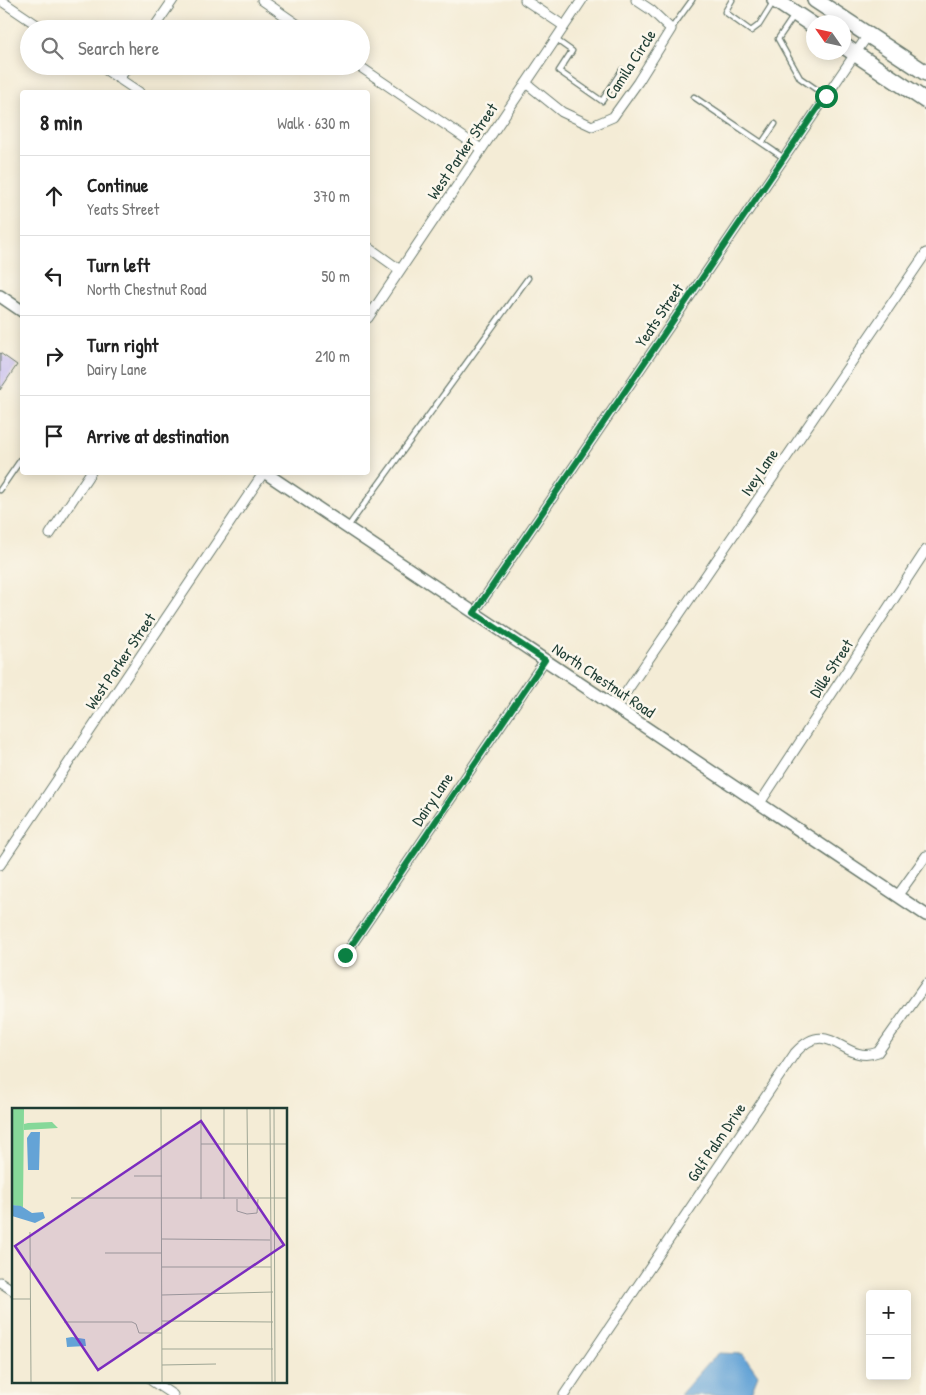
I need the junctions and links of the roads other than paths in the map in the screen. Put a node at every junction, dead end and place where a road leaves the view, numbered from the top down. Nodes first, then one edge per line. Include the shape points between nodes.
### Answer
1 (0, 0) edge
2 (173, 0) edge
3 (262, 0) edge
4 (525, 0) edge
5 (582, 0) edge
6 (636, 0) edge
7 (692, 0) edge
8 (732, 0) edge
9 (775, 0) edge
10 (815, 0) edge
11 (795, 14) junction
12 (30, 20) edge
13 (159, 20) edge
14 (291, 20) edge
15 (806, 21) edge
16 (564, 26) junction
17 (671, 29) junction
18 (868, 35) junction
19 (555, 39) junction
20 (851, 48) edge
21 (851, 50) edge
22 (844, 60) edge
23 (622, 70) dead end
24 (370, 73) edge
25 (926, 74) edge
26 (113, 75) edge
27 (122, 75) edge
28 (119, 79) junction
29 (526, 83) junction
30 (136, 90) edge
31 (826, 96) junction
32 (694, 97) dead end
33 (926, 100) edge
34 (774, 124) dead end
35 (762, 143) junction
36 (481, 149) junction
37 (784, 158) junction
38 (370, 248) edge
39 (926, 253) edge
40 (400, 270) junction
41 (528, 278) dead end
42 (0, 296) edge
43 (20, 310) edge
44 (370, 315) edge
45 (20, 461) edge
46 (89, 475) edge
47 (263, 475) edge
48 (267, 475) edge
49 (0, 490) edge
50 (347, 528) junction
51 (50, 534) dead end
52 (926, 550) edge
53 (474, 613) junction
54 (545, 660) junction
55 (616, 707) junction
56 (760, 803) junction
57 (926, 856) edge
58 (0, 865) edge
59 (898, 895) junction
60 (926, 914) edge
61 (345, 955) dead end
62 (926, 984) edge
63 (0, 1282) edge
64 (12, 1290) edge
65 (154, 1382) edge
66 (173, 1395) edge
67 (564, 1395) edge

1 - 12 street
2 - 13 street
3 - 14 street
4 - 16 street
5 - 16 street, West Parker Street
6 - 17 street, Camila Circle
7 - 17 lane
8 - 9 lane via 725,12 751,31
9 - 11 main road
10 - 18 main road
11 - 15 main road
11 - 31 lane via 778,39 800,78
16 - 19 street, West Parker Street
17 - 29 street, Camila Circle via 613,117 592,126 562,112
18 - 20 street, Yeats Street
18 - 25 main road
19 - 23 lane via 572,51 558,71 602,101
19 - 29 street, West Parker Street
21 - 33 main road
22 - 31 street, Yeats Street
24 - 36 street
26 - 28 street
27 - 28 street
28 - 30 street
29 - 36 street, West Parker Street
31 - 37 street, Yeats Street
32 - 35 lane
34 - 35 lane
35 - 37 lane
36 - 40 street, West Parker Street
37 - 53 street, Yeats Street
38 - 40 street
39 - 55 street, Ivey Lane
40 - 44 street, West Parker Street
41 - 50 lane
42 - 43 street
45 - 49 lane
46 - 51 street
47 - 58 street, West Parker Street
48 - 50 street, North Chestnut Road
50 - 53 street, North Chestnut Road
52 - 56 street, Dille Street
53 - 54 street, North Chestnut Road
54 - 55 street, North Chestnut Road
54 - 61 street, Dairy Lane
55 - 56 street, North Chestnut Road
56 - 59 street, North Chestnut Road
57 - 59 street
59 - 60 street, North Chestnut Road
62 - 67 street, Golf Palm Drive via 878,1052 862,1055 821,1037 803,1044
63 - 64 street
65 - 66 street

